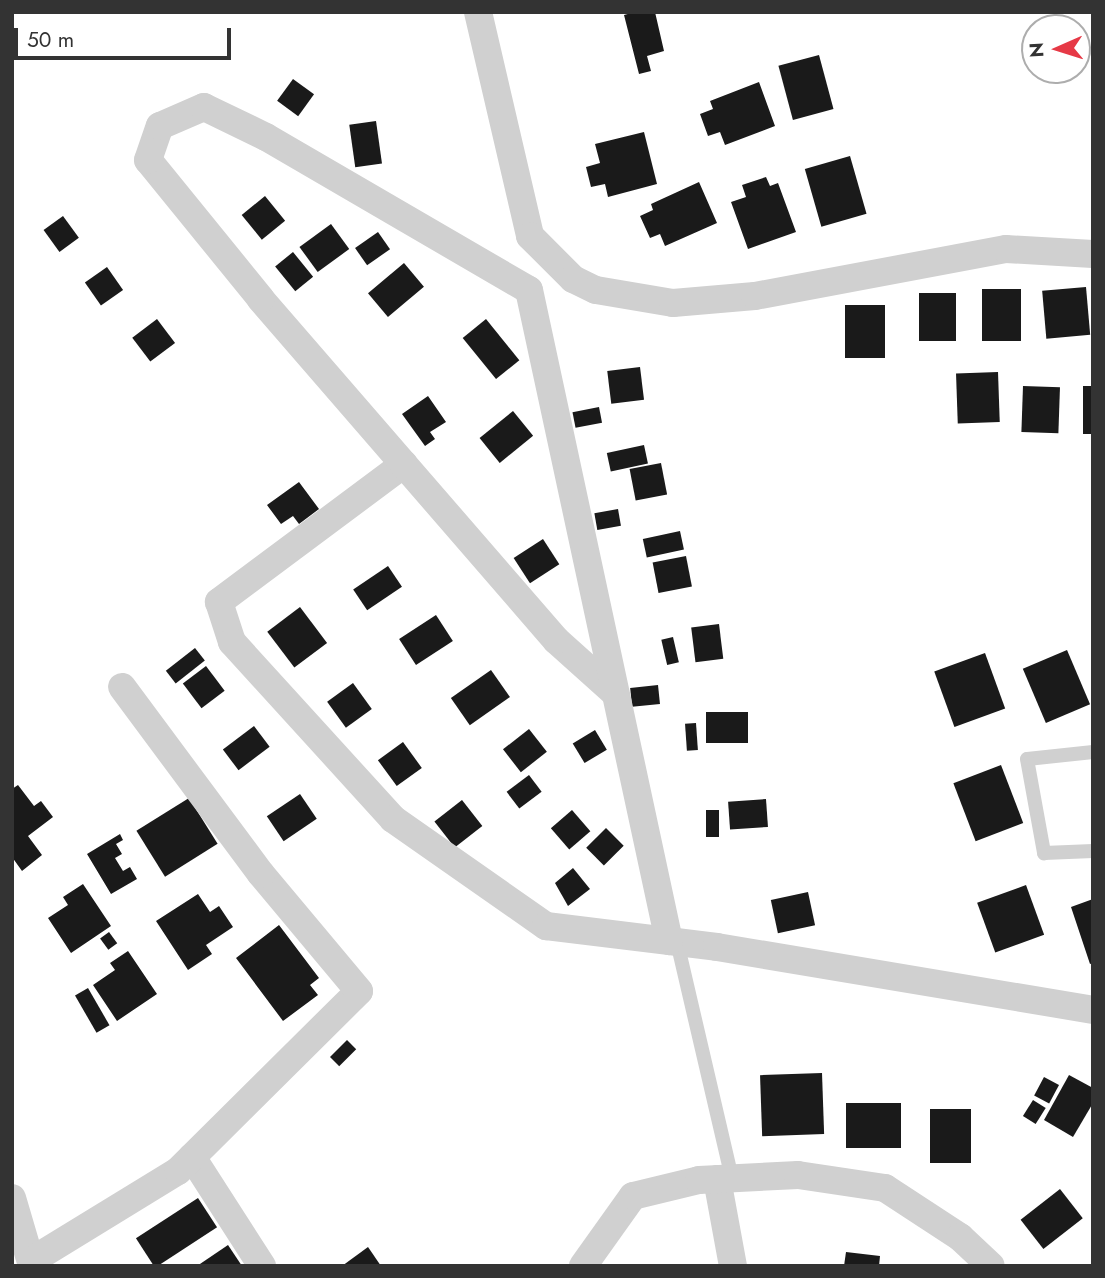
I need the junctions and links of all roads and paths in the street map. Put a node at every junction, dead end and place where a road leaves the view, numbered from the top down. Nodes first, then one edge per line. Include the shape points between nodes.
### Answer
1 (478, 12) edge
2 (1093, 254) edge
3 (404, 464) junction
4 (122, 687) dead end
5 (614, 693) junction
6 (1093, 752) edge
7 (1093, 851) edge
8 (673, 941) junction
9 (1093, 1010) edge
10 (192, 1157) junction
11 (724, 1178) junction
12 (12, 1198) edge
13 (32, 1263) edge
14 (262, 1266) edge
15 (583, 1266) edge
16 (733, 1266) edge
17 (991, 1266) edge

1 - 2 street via 530,236 573,279 596,290 673,303 755,296 1006,249
3 - 5 street via 556,640
3 - 5 street via 148,160 160,126 204,107 266,137 529,290
3 - 8 street via 219,602 232,642 393,819 546,926
4 - 10 street via 261,874 359,991
5 - 8 street
6 - 7 lane via 1027,759 1044,853
8 - 9 street
8 - 11 lane
10 - 13 street via 178,1171
10 - 14 street
11 - 15 street via 633,1196
11 - 16 street
11 - 17 street via 798,1175 885,1188 960,1237
12 - 13 street

